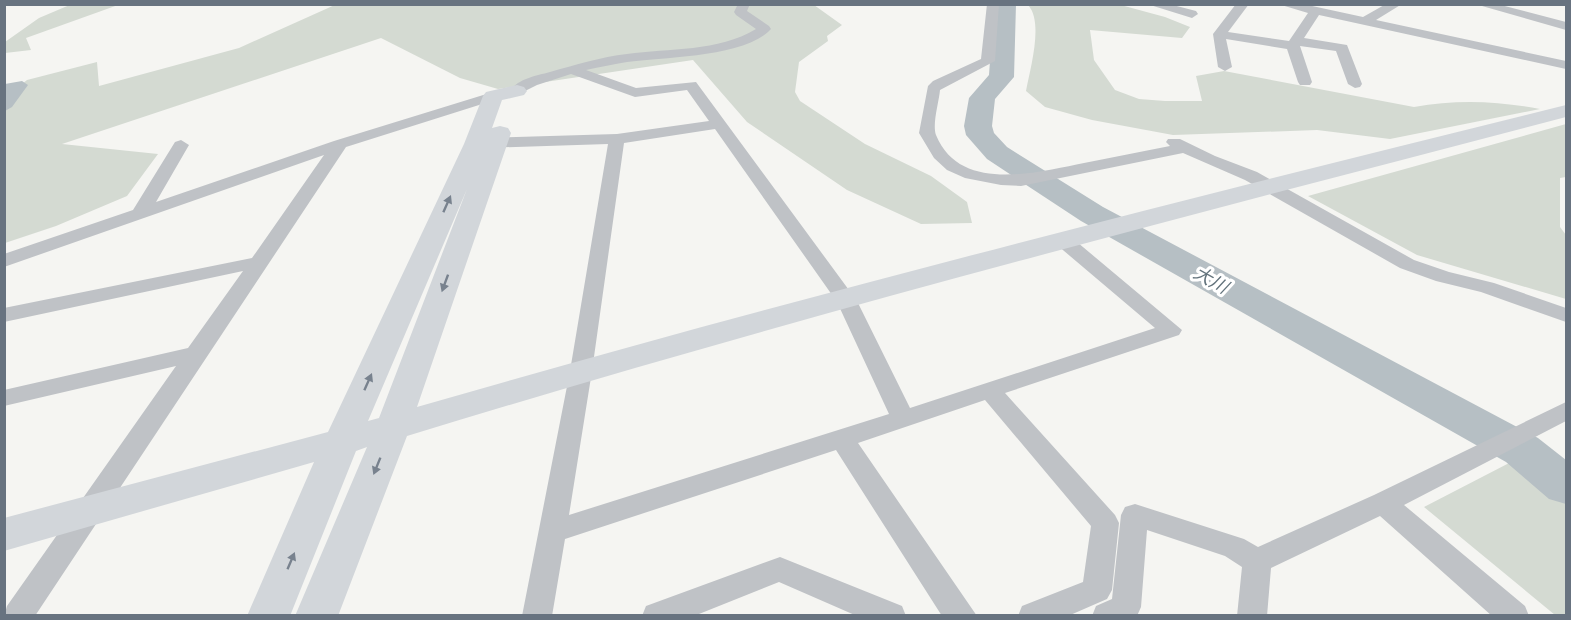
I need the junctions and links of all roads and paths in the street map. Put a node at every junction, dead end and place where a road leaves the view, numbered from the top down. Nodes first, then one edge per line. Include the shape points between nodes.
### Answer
1 (744, 4) edge
2 (993, 4) edge
3 (1153, 4) edge
4 (1202, 4) edge
5 (1243, 4) edge
6 (1284, 4) edge
7 (1396, 4) edge
8 (1480, 4) edge
9 (1548, 4) edge
10 (1315, 11) junction
11 (1192, 14) junction
12 (1530, 17) junction
13 (1365, 21) junction
14 (1184, 25) dead end
15 (1566, 26) edge
16 (1219, 34) junction
17 (1294, 44) junction
18 (1566, 65) edge
19 (1225, 67) dead end
20 (572, 70) junction
21 (1305, 81) dead end
22 (1355, 84) dead end
23 (505, 94) junction
24 (1566, 111) edge
25 (718, 124) junction
26 (617, 139) junction
27 (485, 143) junction
28 (340, 144) junction
29 (181, 145) dead end
30 (141, 212) junction
31 (1077, 237) junction
32 (4, 261) edge
33 (259, 262) junction
34 (847, 301) junction
35 (4, 315) edge
36 (1566, 315) edge
37 (197, 354) junction
38 (581, 371) junction
39 (989, 390) junction
40 (4, 398) edge
41 (1566, 411) edge
42 (903, 418) junction
43 (393, 427) junction
44 (842, 439) junction
45 (342, 440) junction
46 (1383, 503) junction
47 (87, 513) junction
48 (552, 532) junction
49 (4, 535) edge
50 (1257, 561) junction
51 (18, 615) edge
52 (268, 615) edge
53 (316, 615) edge
54 (537, 615) edge
55 (657, 615) edge
56 (891, 615) edge
57 (962, 615) edge
58 (1033, 615) edge
59 (1107, 615) edge
60 (1252, 615) edge
61 (1514, 615) edge

1 - 20 street via 741,12 765,29 747,39
2 - 36 street via 988,61 933,88 927,133 944,160 956,167 993,180 1028,180 1178,144 1289,196 1407,264
3 - 11 street
4 - 11 street
5 - 16 street
6 - 10 street
7 - 13 street
8 - 12 street
9 - 12 street
10 - 13 street
10 - 17 street
11 - 14 street
12 - 15 street
13 - 18 street
16 - 17 street
16 - 19 street
17 - 21 street
17 - 22 street via 1342,48
20 - 23 street
20 - 25 street via 635,93 691,85
23 - 27 street
23 - 28 street
24 - 31 street
25 - 26 street
25 - 34 street
26 - 27 street
26 - 38 street
27 -> 43 street
45 -> 27 street
28 - 30 street
28 - 33 street
29 - 30 street
30 - 32 street
31 - 34 street
31 - 39 street via 1171,330
33 - 35 street
33 - 37 street
34 - 38 street
34 - 42 street
37 - 40 street
37 - 47 street
38 - 43 street
38 - 48 street
39 - 42 street
39 - 58 street via 1105,523 1097,590
41 - 46 street
42 - 44 street
43 - 45 street
43 -> 53 street
44 - 48 street
44 - 57 street
45 - 47 street
52 -> 45 street
46 - 50 street
46 - 61 street
47 - 49 street
47 - 51 street
48 - 54 street
50 - 59 street via 1234,548 1135,515 1126,607
50 - 60 street
55 - 56 street via 780,569

